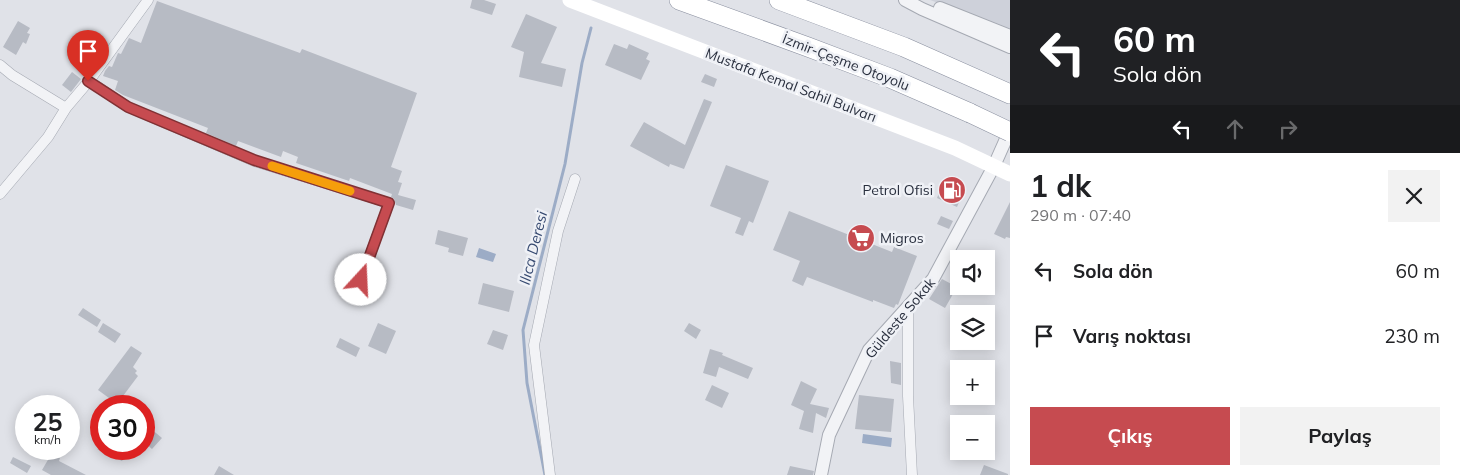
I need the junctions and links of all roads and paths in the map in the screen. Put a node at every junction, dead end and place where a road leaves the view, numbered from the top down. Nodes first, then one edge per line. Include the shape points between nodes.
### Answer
1 (148, 0) edge
2 (570, 0) edge
3 (679, 0) edge
4 (779, 0) edge
5 (905, 0) edge
6 (915, 0) edge
7 (1010, 36) edge
8 (1010, 47) edge
9 (0, 65) edge
10 (88, 81) junction
11 (1010, 94) edge
12 (66, 108) junction
13 (1010, 131) edge
14 (994, 166) junction
15 (1010, 174) edge
16 (575, 179) dead end
17 (0, 194) edge
18 (361, 280) dead end
19 (908, 307) junction
20 (550, 475) edge
21 (821, 475) edge
22 (912, 475) edge

1 - 10 street
2 - 14 main road, Mustafa Kemal Sahil Bulvarı
3 - 13 highway, İzmir-Çeşme Otoyolu, bridge via 881,74
4 - 11 highway via 904,48
5 - 8 street
6 - 7 street
9 - 12 street via 12,76
10 - 12 street
10 - 18 street via 128,107 254,160 389,203
12 - 17 street via 48,137
13 - 14 street, Güldeste Sokak
14 - 15 main road, Mustafa Kemal Sahil Bulvarı
14 - 19 street, Güldeste Sokak via 933,279
16 - 20 street via 558,231 534,345
19 - 21 street, Güldeste Sokak via 869,350 829,435
19 - 22 street

